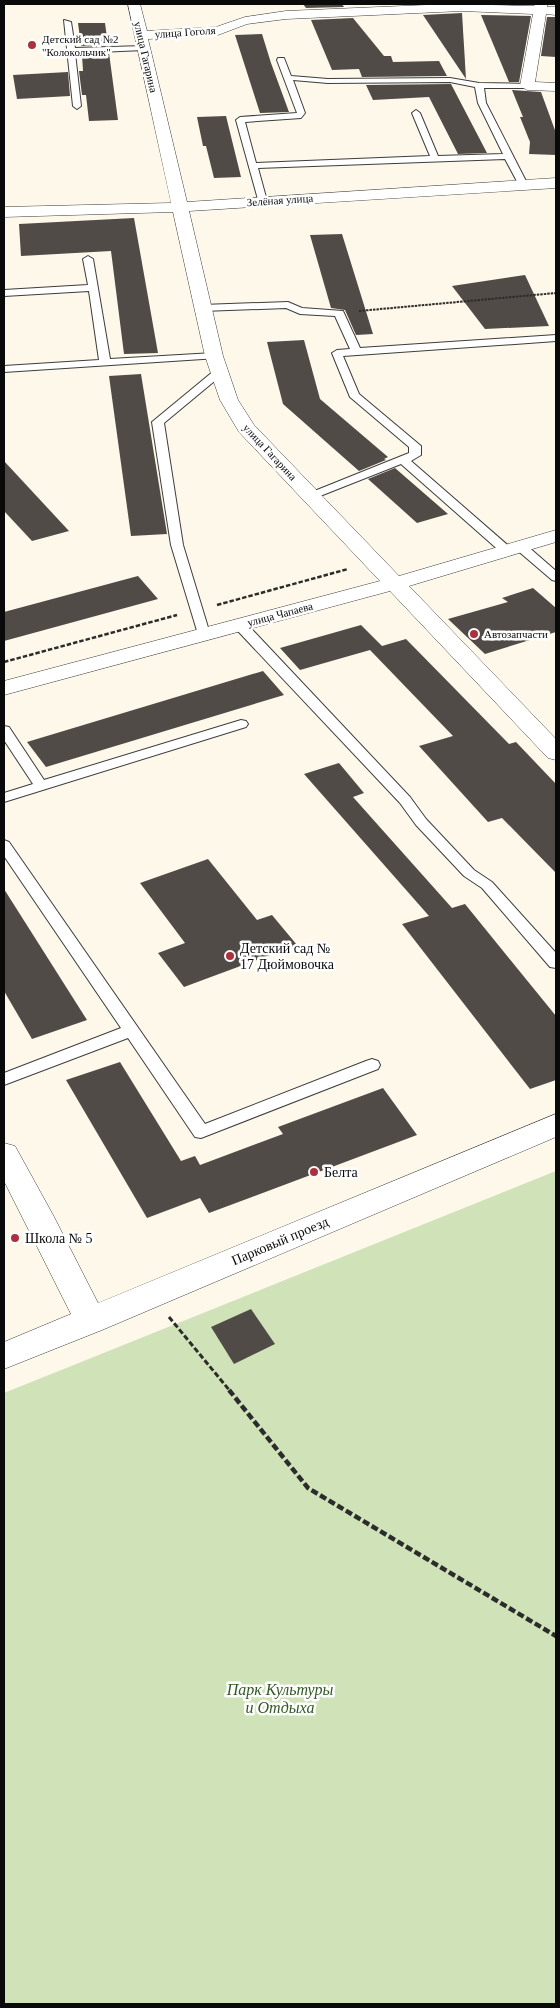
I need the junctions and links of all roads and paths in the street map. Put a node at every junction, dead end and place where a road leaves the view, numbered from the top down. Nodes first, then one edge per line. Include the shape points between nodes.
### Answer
1 (134, 4) edge
2 (540, 6) edge
3 (556, 11) edge
4 (67, 22) dead end
5 (143, 41) junction
6 (71, 51) junction
7 (281, 60) dead end
8 (288, 78) junction
9 (479, 85) junction
10 (527, 86) junction
11 (556, 87) edge
12 (77, 106) dead end
13 (416, 113) dead end
14 (508, 156) junction
15 (435, 159) junction
16 (253, 166) junction
17 (556, 183) edge
18 (523, 185) junction
19 (262, 201) junction
20 (179, 207) junction
21 (4, 212) edge
22 (88, 259) dead end
23 (93, 288) junction
24 (4, 293) edge
25 (556, 293) edge
26 (202, 308) junction
27 (339, 312) junction
28 (556, 338) edge
29 (356, 351) junction
30 (104, 363) junction
31 (216, 364) junction
32 (4, 369) edge
33 (404, 461) junction
34 (311, 496) junction
35 (556, 536) edge
36 (514, 549) junction
37 (556, 577) edge
38 (393, 584) junction
39 (240, 625) junction
40 (204, 634) junction
41 (4, 688) edge
42 (241, 724) dead end
43 (4, 730) edge
44 (556, 753) edge
45 (41, 786) junction
46 (4, 798) edge
47 (4, 845) edge
48 (556, 963) edge
49 (131, 1031) junction
50 (372, 1065) dead end
51 (4, 1079) edge
52 (556, 1125) edge
53 (4, 1154) edge
54 (151, 1296) junction
55 (91, 1321) junction
56 (4, 1356) edge
57 (556, 1636) edge

1 - 5 street, улица Гагарина
2 - 3 street, улица Гоголя
2 - 5 street, улица Гоголя via 286,15 245,20 218,31
2 - 10 street
4 - 6 lane
5 - 6 lane
5 - 20 street, улица Гагарина
6 - 12 lane
7 - 8 lane
8 - 9 lane via 328,81 450,80
8 - 16 lane via 301,113 298,116 240,120
9 - 10 lane
9 - 14 lane via 482,103
10 - 11 street
13 - 15 lane
14 - 15 lane
14 - 18 lane
15 - 16 lane
16 - 19 lane
17 - 18 street, Зелёная улица
18 - 19 street, Зелёная улица
19 - 20 street, Зелёная улица
20 - 21 street, Зелёная улица
20 - 26 street, улица Гагарина
22 - 23 lane
23 - 24 lane
23 - 30 lane
25 - 27 path
26 - 27 lane via 288,305 300,311
26 - 31 street, улица Гагарина
27 - 29 lane
28 - 29 lane
29 - 33 lane via 337,353 354,394 415,446 415,455
30 - 31 lane
30 - 32 lane
31 - 34 street, улица Гагарина via 229,400 246,428
31 - 40 lane via 158,422 177,545
33 - 34 lane
33 - 36 lane
34 - 38 street, улица Гагарина
35 - 36 street, улица Чапаева
36 - 37 lane
36 - 38 street, улица Чапаева
38 - 39 street, улица Чапаева
38 - 44 street, улица Гагарина
39 - 40 street, улица Чапаева
39 - 48 lane via 405,800 462,866 512,912
40 - 41 street, улица Чапаева
42 - 45 lane
43 - 45 lane
45 - 46 lane
47 - 49 lane
49 - 50 lane via 201,1132
49 - 51 lane
52 - 54 street, Парковый проезд
53 - 55 street
54 - 55 street, Парковый проезд
54 - 57 path via 308,1488
55 - 56 street, Парковый проезд

